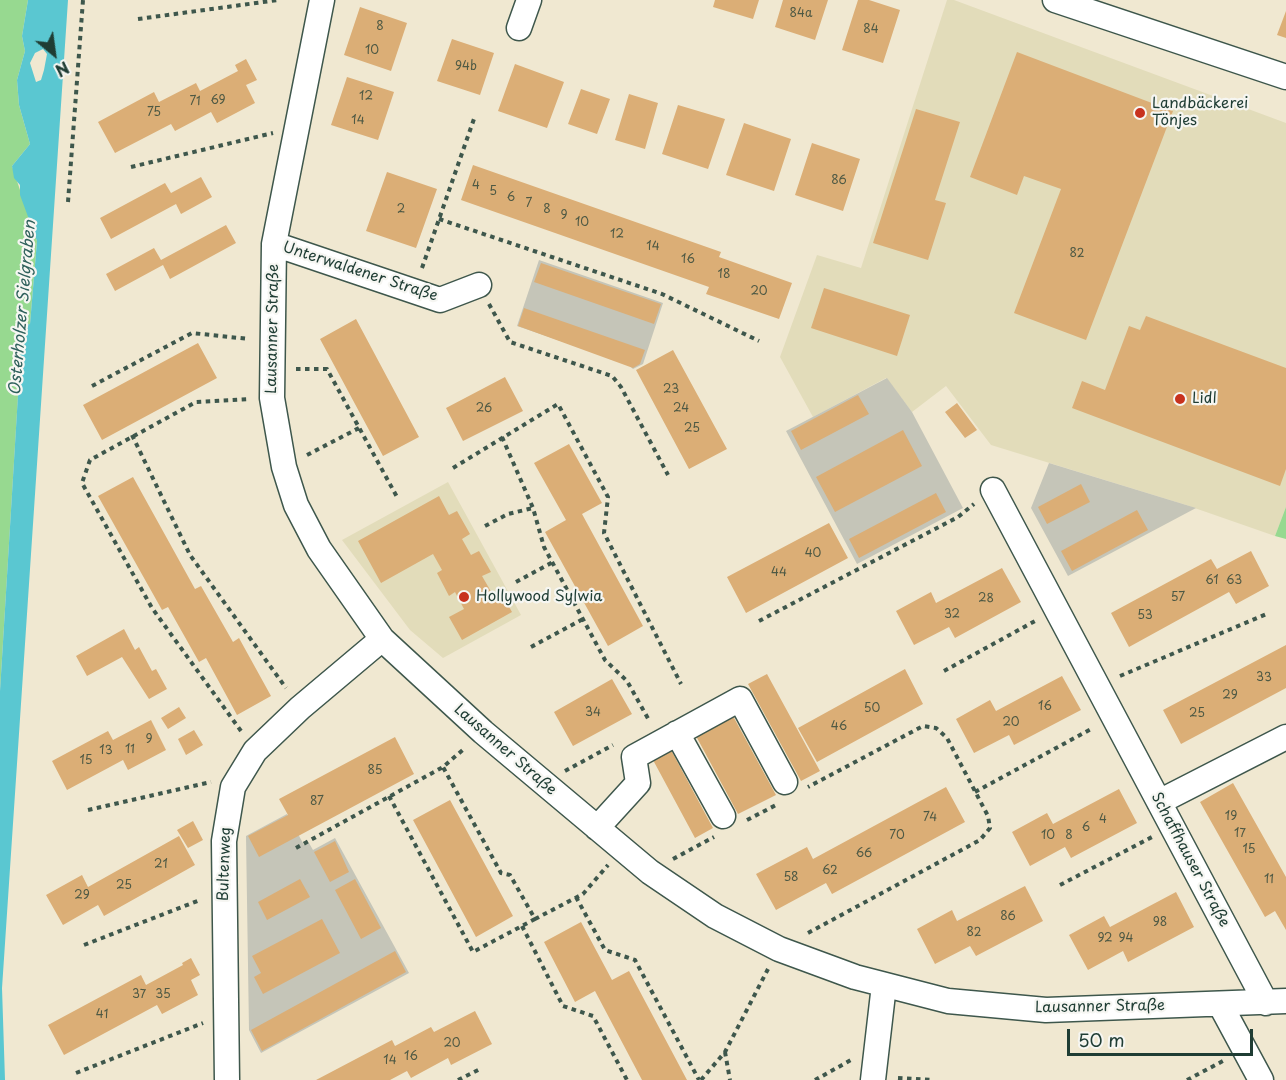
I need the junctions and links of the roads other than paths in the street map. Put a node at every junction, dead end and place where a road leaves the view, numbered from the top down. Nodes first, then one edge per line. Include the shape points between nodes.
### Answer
1 (322, 0) edge
2 (529, 0) edge
3 (1056, 0) edge
4 (1098, 7) edge
5 (519, 28) dead end
6 (1286, 77) edge
7 (274, 244) junction
8 (479, 285) road end
9 (993, 490) road end
10 (382, 639) junction
11 (677, 733) junction
12 (1286, 737) edge
13 (793, 790) road end
14 (1159, 802) junction
15 (730, 823) road end
16 (597, 828) junction
17 (884, 985) junction
18 (1276, 1002) edge
19 (1220, 1004) junction
20 (873, 1079) edge
21 (227, 1080) edge
22 (1261, 1080) edge

1 - 7 street, Lausanner Straße
2 - 5 street
3 - 4 street
4 - 6 street
7 - 8 street, Unterwaldener Straße via 440,300
7 - 10 street, Lausanner Straße via 272,398 284,467 296,505 319,549
9 - 14 street, Schaffhauser Straße
10 - 16 street, Lausanner Straße via 483,732
10 - 21 street, Bultenweg via 255,752 233,787 224,841
11 - 13 street via 740,699
11 - 15 street
11 - 16 street via 634,757 638,783
12 - 14 street
14 - 18 street, Schaffhauser Straße
16 - 17 street, Lausanner Straße via 650,872 715,916 778,949
17 - 19 street, Lausanner Straße via 948,1001 1046,1010
17 - 20 street
18 - 19 street, Lausanner Straße
19 - 22 street

